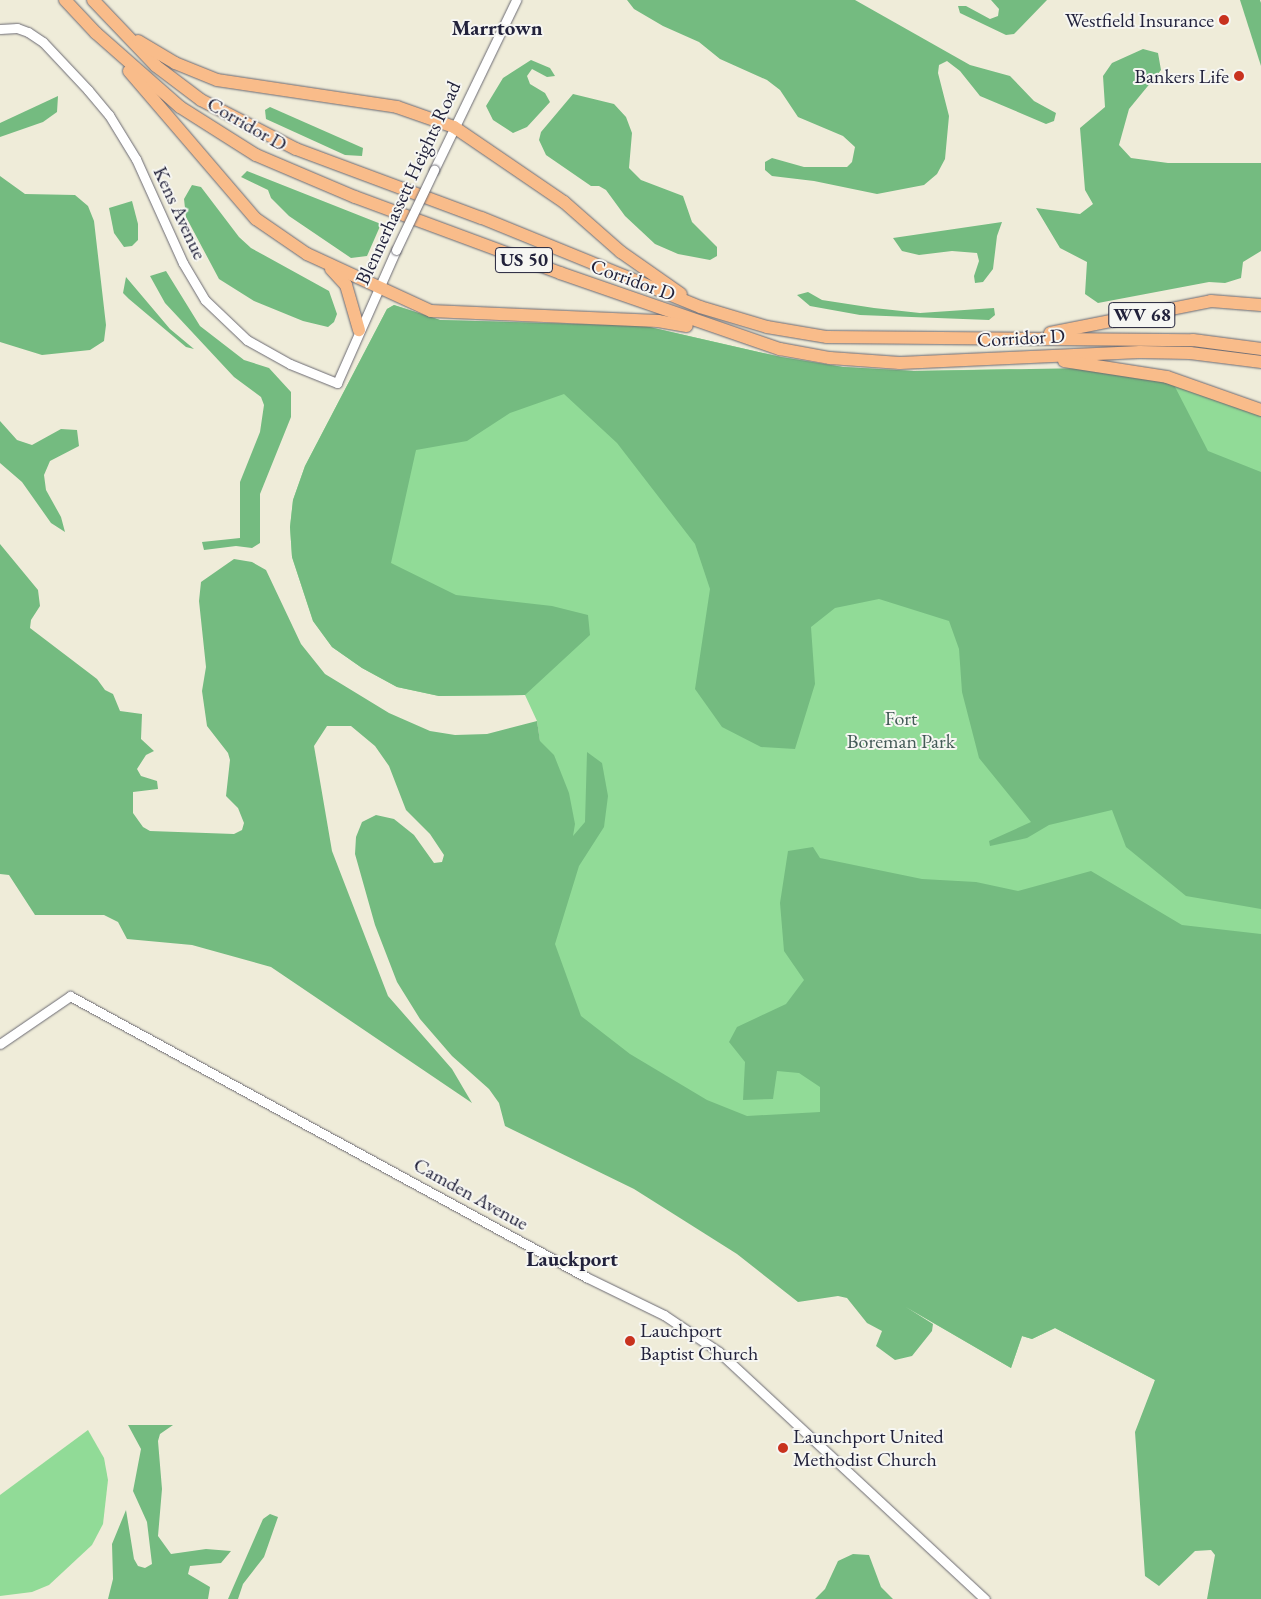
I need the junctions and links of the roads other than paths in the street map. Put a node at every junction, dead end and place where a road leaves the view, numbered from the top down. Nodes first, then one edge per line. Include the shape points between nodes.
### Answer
1 (65, 0) edge
2 (93, 0) edge
3 (516, 0) edge
4 (0, 29) edge
5 (96, 33) junction
6 (125, 34) junction
7 (454, 127) junction
8 (324, 262) junction
9 (378, 286) junction
10 (1261, 305) edge
11 (700, 307) junction
12 (359, 330) junction
13 (726, 332) junction
14 (1022, 337) junction
15 (1261, 350) edge
16 (1042, 357) junction
17 (1261, 362) edge
18 (337, 383) joint
19 (1261, 410) edge
20 (0, 1044) edge
21 (985, 1599) edge

1 - 5 highway, Corridor D / US 50
2 - 6 highway, Corridor D / US 50
3 - 7 street, Blennerhassett Heights Road
4 - 18 street, Kens Avenue via 17,28 42,42 109,115 136,159 192,280 215,311 247,340 290,364
5 - 8 highway via 256,219
5 - 13 highway, Corridor D / US 50 via 180,107 256,155 355,197
6 - 7 highway via 175,63 217,80 397,107
6 - 11 highway, Corridor D / US 50 via 156,66 201,100 296,149 482,218
7 - 9 street, Blennerhassett Heights Road, bridge
7 - 11 highway via 564,202 621,252
8 - 9 highway
8 - 12 highway via 346,286
9 - 12 street, Blennerhassett Heights Road
9 - 13 highway via 431,311 658,321
10 - 14 highway, WV 68 via 1211,301
11 - 14 highway, Corridor D / US 50 via 767,328 827,338
12 - 18 street, Blennerhassett Heights Road
13 - 16 highway, Corridor D / US 50 via 780,349 830,358 900,363
14 - 15 highway, Corridor D / US 50 via 1193,340
16 - 17 highway, Corridor D / US 50 via 1190,353
16 - 19 highway via 1167,376
20 - 21 street, Camden Avenue via 70,996 586,1277 664,1315 719,1352

